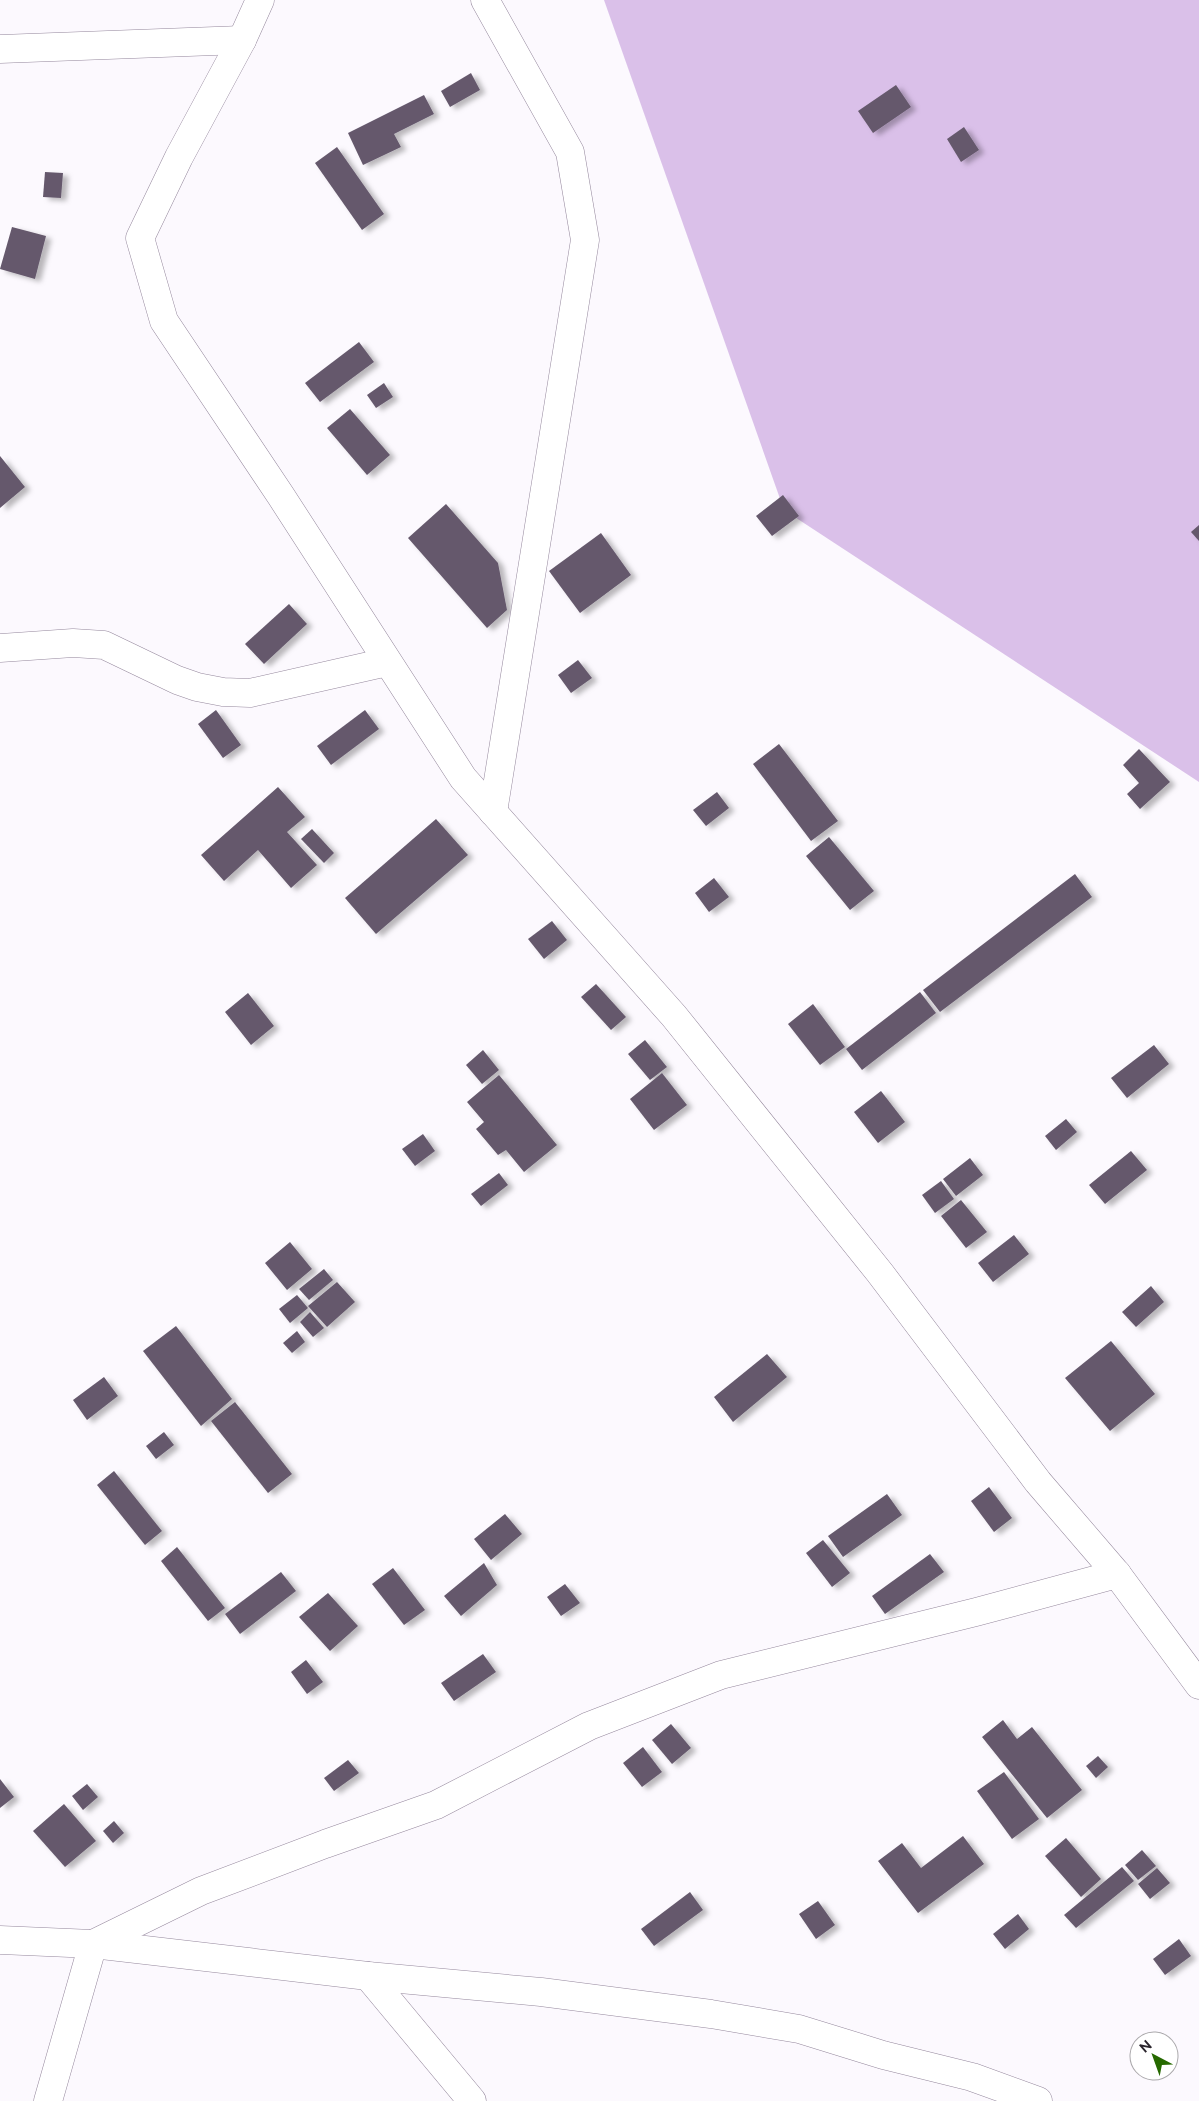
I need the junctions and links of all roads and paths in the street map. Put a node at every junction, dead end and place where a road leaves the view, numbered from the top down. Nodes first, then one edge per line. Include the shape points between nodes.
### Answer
1 (260, 0) edge
2 (486, 0) edge
3 (242, 40) junction
4 (0, 49) edge
5 (0, 648) edge
6 (388, 662) junction
7 (493, 812) junction
8 (1117, 1574) junction
9 (1199, 1685) edge
10 (0, 1940) edge
11 (93, 1944) junction
12 (368, 1976) junction
13 (48, 2101) edge
14 (472, 2101) edge
15 (1038, 2101) edge

1 - 3 street
2 - 7 street via 570,152 585,240
3 - 4 street
3 - 6 street via 178,156 140,238 164,321
5 - 6 street via 73,642 104,645 197,687 250,693
6 - 7 street via 462,778
7 - 8 street via 674,1016 880,1273 1038,1482
8 - 9 street
8 - 11 street via 721,1675 589,1726 436,1805 201,1891
10 - 11 street
11 - 12 street
11 - 13 street
12 - 14 street
12 - 15 street via 541,1992 799,2029 883,2055 972,2077

